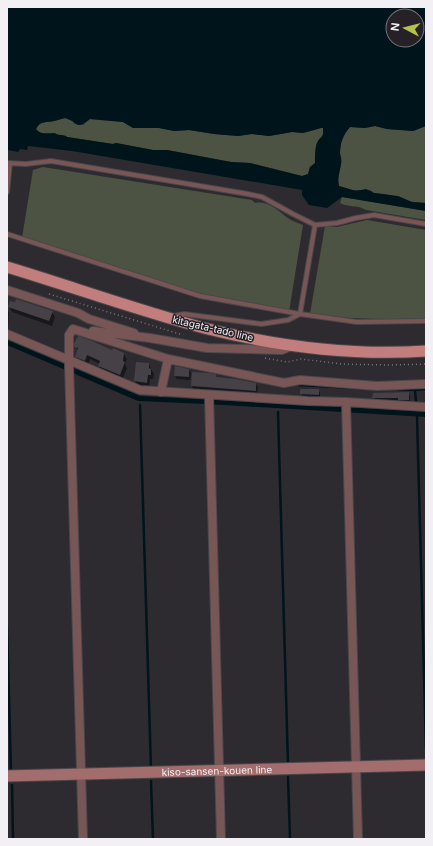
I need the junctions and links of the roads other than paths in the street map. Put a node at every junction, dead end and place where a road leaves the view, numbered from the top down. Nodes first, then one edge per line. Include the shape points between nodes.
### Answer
1 (9, 163) edge
2 (7, 192) edge
3 (426, 224) edge
4 (315, 225) junction
5 (7, 234) edge
6 (7, 267) edge
7 (7, 290) edge
8 (300, 314) junction
9 (166, 317) junction
10 (426, 321) edge
11 (72, 329) junction
12 (7, 334) edge
13 (150, 338) junction
14 (294, 345) junction
15 (426, 351) edge
16 (168, 359) junction
17 (69, 362) junction
18 (426, 384) edge
19 (161, 392) junction
20 (209, 399) junction
21 (346, 404) junction
22 (426, 407) edge
23 (426, 765) edge
24 (356, 766) junction
25 (220, 770) junction
26 (81, 774) junction
27 (7, 776) edge
28 (83, 839) edge
29 (221, 839) edge
30 (358, 839) edge

1 - 2 lane
1 - 4 lane via 51,161 248,194 262,197
3 - 4 lane via 374,215
4 - 8 lane
5 - 8 lane via 200,296
6 - 9 main road, kitagata-tado line
7 - 13 street
8 - 9 lane via 288,320 261,324 184,314
8 - 10 lane via 357,322
9 - 14 main road, kitagata-tado line via 241,336
11 - 13 street
11 - 16 street
11 - 17 street via 69,335
12 - 17 street
13 - 14 street via 207,348 282,350
14 - 15 main road, kitagata-tado line via 373,352
16 - 18 street via 284,383 300,380 377,386
16 - 19 street
17 - 19 street via 140,390
17 - 26 street
19 - 20 street
20 - 21 street
20 - 25 street
21 - 22 street
21 - 24 street
23 - 24 main road, kiso-sansen-kouen line
24 - 25 main road, kiso-sansen-kouen line
24 - 30 street
25 - 26 main road, kiso-sansen-kouen line
25 - 29 street
26 - 27 main road, kiso-sansen-kouen line
26 - 28 street

